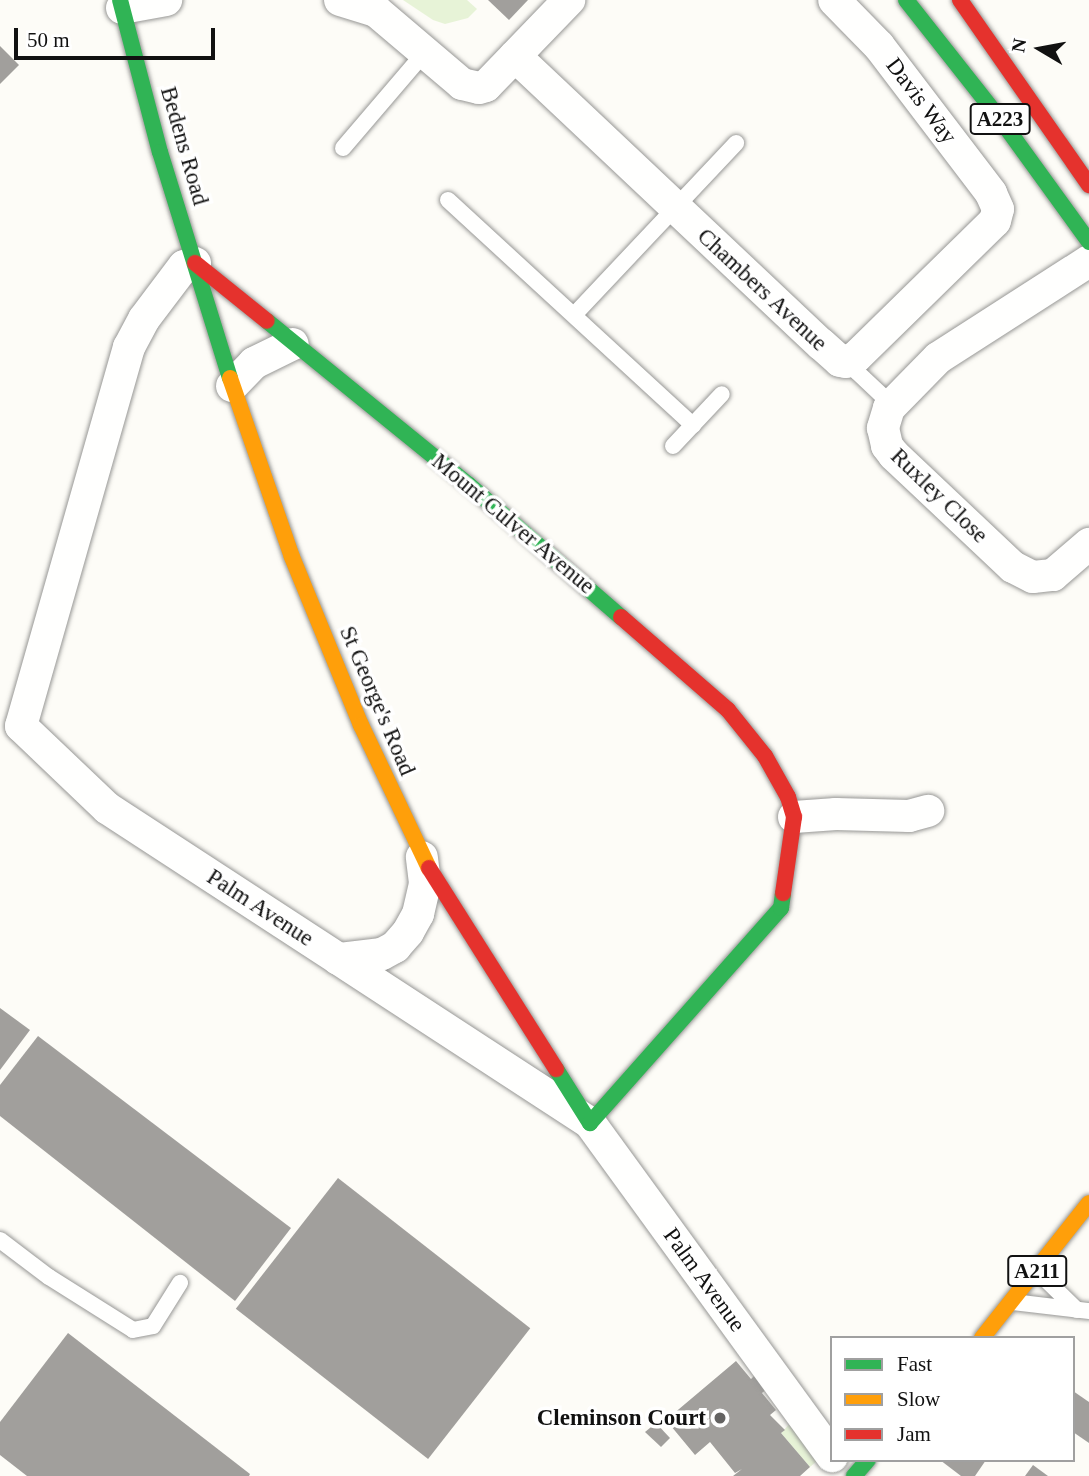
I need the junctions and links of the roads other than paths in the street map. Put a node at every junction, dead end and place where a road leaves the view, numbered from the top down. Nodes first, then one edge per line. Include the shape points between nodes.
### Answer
1 (166, 0) edge
2 (340, 0) edge
3 (569, 0) edge
4 (834, 0) edge
5 (906, 0) edge
6 (963, 3) edge
7 (121, 4) edge
8 (425, 52) junction
9 (515, 56) junction
10 (736, 142) dead end
11 (343, 148) dead end
12 (1089, 185) edge
13 (448, 200) dead end
14 (674, 208) junction
15 (998, 209) joint
16 (1089, 242) edge
17 (1089, 261) edge
18 (195, 263) junction
19 (575, 314) junction
20 (293, 344) junction
21 (851, 360) junction
22 (232, 386) junction
23 (722, 394) dead end
24 (892, 405) junction
25 (693, 425) junction
26 (673, 446) dead end
27 (1089, 544) edge
28 (10, 715) edge
29 (928, 811) dead end
30 (794, 817) junction
31 (422, 856) junction
32 (338, 959) junction
33 (590, 1123) junction
34 (1089, 1203) edge
35 (0, 1240) edge
36 (1037, 1271) junction
37 (180, 1283) dead end
38 (1013, 1302) junction
39 (1083, 1311) edge
40 (984, 1336) edge
41 (830, 1452) edge
42 (866, 1462) edge
43 (854, 1476) edge

1 - 7 street
2 - 8 street via 376,11
3 - 9 street
4 - 15 street, Davis Way via 879,47
5 - 16 street, A223
6 - 12 street, A223
7 - 18 street, Bedens Road
8 - 9 street via 470,88 486,86
8 - 11 lane
9 - 14 street, Chambers Avenue
10 - 14 lane
13 - 19 lane
14 - 19 lane
14 - 21 street, Chambers Avenue via 835,358
15 - 21 street, Chambers Avenue via 995,221
17 - 24 street via 938,358
18 - 20 street, Mount Culver Avenue
18 - 22 street, St George's Road
18 - 28 street, Palm Avenue via 184,266 144,319 130,347
19 - 25 lane
20 - 22 street via 254,363
20 - 30 street, Mount Culver Avenue via 469,485 728,710 765,757
21 - 24 lane via 857,372
22 - 31 street, St George's Road via 292,557 361,725
23 - 25 lane
24 - 27 street, Ruxley Close via 883,428 887,446 1013,567 1033,577 1053,575
25 - 26 lane
28 - 32 street, Palm Avenue via 107,808
29 - 30 street via 909,816
30 - 33 street via 780,908
31 - 32 street via 425,883 418,914 408,932 382,954
31 - 33 street, St George's Road
32 - 33 street, Palm Avenue
33 - 41 street, Palm Avenue
34 - 36 street, A211
35 - 37 lane via 133,1330 153,1326
36 - 38 street, A211
36 - 39 lane
38 - 39 lane
38 - 40 street, A211
42 - 43 street

